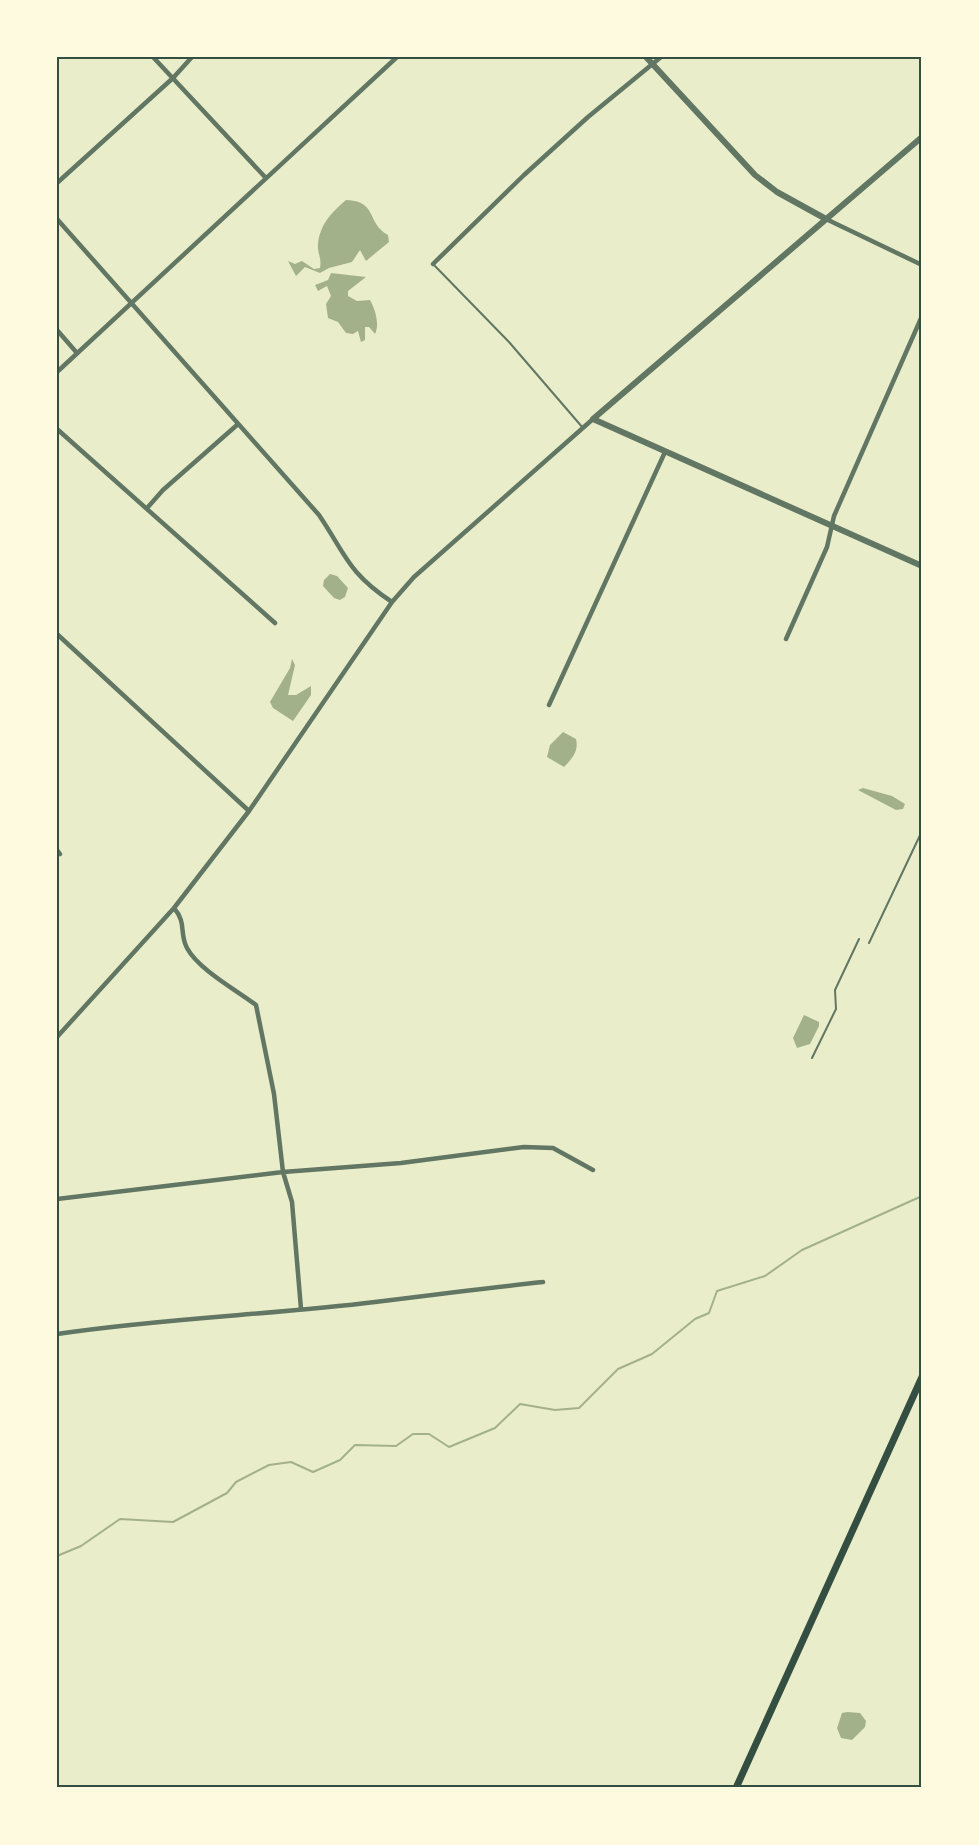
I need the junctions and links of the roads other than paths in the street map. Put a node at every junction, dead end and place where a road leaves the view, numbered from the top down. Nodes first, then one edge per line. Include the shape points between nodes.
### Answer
1 (153, 57) edge
2 (192, 57) edge
3 (397, 57) edge
4 (646, 57) edge
5 (661, 57) edge
6 (653, 65) junction
7 (173, 78) junction
8 (922, 137) edge
9 (265, 177) junction
10 (57, 183) edge
11 (57, 219) edge
12 (826, 219) junction
13 (433, 264) joint
14 (922, 265) edge
15 (130, 305) junction
16 (922, 316) edge
17 (57, 330) edge
18 (77, 353) junction
19 (57, 372) edge
20 (593, 419) junction
21 (237, 425) junction
22 (583, 428) junction
23 (57, 429) edge
24 (665, 452) junction
25 (148, 507) junction
26 (832, 527) junction
27 (922, 566) edge
28 (392, 602) junction
29 (275, 623) dead end
30 (57, 634) edge
31 (786, 639) dead end
32 (549, 705) dead end
33 (249, 811) junction
34 (922, 831) edge
35 (174, 909) junction
36 (859, 939) dead end
37 (868, 943) dead end
38 (57, 1037) edge
39 (812, 1058) dead end
40 (593, 1170) dead end
41 (283, 1172) junction
42 (57, 1199) edge
43 (543, 1282) dead end
44 (301, 1309) junction
45 (57, 1334) edge
46 (922, 1377) edge
47 (736, 1788) edge

1 - 7 street
2 - 7 street
3 - 9 street
4 - 6 street
5 - 6 street
6 - 12 street via 755,175
6 - 13 street via 580,124
7 - 9 street
7 - 10 street
8 - 12 street
9 - 15 street
11 - 15 street
12 - 14 street
12 - 20 street
13 - 22 lane via 509,342
15 - 18 street
15 - 21 street
16 - 26 street
17 - 18 street
18 - 19 street
20 - 22 street
20 - 24 street
21 - 25 street
21 - 28 street via 319,515 345,561
22 - 28 street via 414,577
23 - 25 street
24 - 26 street
24 - 32 street
25 - 29 street
26 - 27 street
26 - 31 street
28 - 33 street
30 - 33 street
33 - 35 street
34 - 37 lane
35 - 38 street
35 - 41 street via 183,918 186,945 195,960 256,1005 274,1094
36 - 39 lane via 835,990 836,1009
40 - 41 street via 553,1148 524,1148
41 - 42 street
41 - 44 street via 292,1202
43 - 44 street
44 - 45 street via 125,1324
46 - 47 main road

